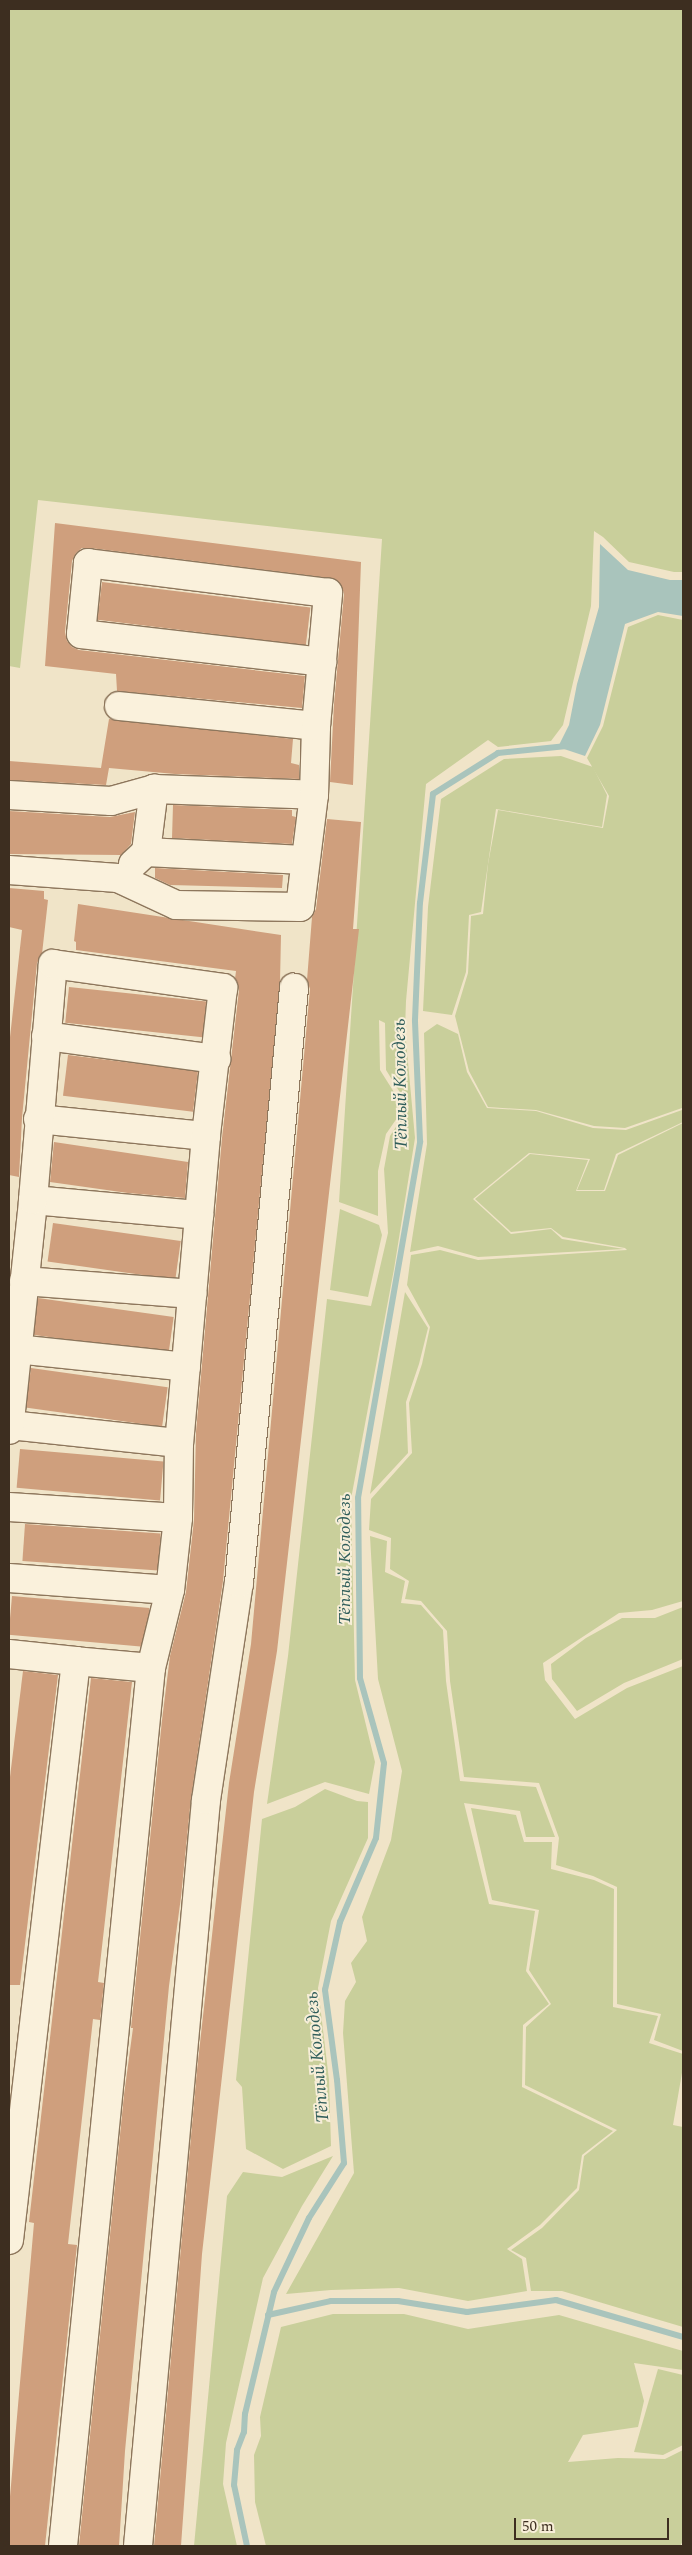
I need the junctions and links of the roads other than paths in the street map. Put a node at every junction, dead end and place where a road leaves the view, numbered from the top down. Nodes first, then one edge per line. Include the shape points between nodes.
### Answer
1 (322, 662) junction
2 (119, 706) dead end
3 (316, 726) junction
4 (154, 789) junction
5 (9, 795) edge
6 (314, 795) junction
7 (146, 852) junction
8 (304, 860) junction
9 (9, 870) edge
10 (118, 878) junction
11 (294, 988) dead end
12 (46, 1036) junction
13 (216, 1059) junction
14 (38, 1119) junction
15 (206, 1136) junction
16 (33, 1200) junction
17 (199, 1215) junction
18 (24, 1281) junction
19 (192, 1294) junction
20 (16, 1349) junction
21 (186, 1367) junction
22 (9, 1428) edge
23 (179, 1443) junction
24 (9, 1507) edge
25 (178, 1518) junction
26 (9, 1578) edge
27 (170, 1590) junction
28 (9, 1654) edge
29 (76, 1661) junction
30 (150, 1668) junction
31 (9, 2232) edge
32 (63, 2546) edge
33 (138, 2546) edge

1 - 1 lane via 328,594 88,563 81,634
1 - 3 lane
2 - 3 lane
3 - 6 lane
4 - 5 lane via 111,801
4 - 6 lane
4 - 7 lane
6 - 8 lane
7 - 8 lane
7 - 10 lane
8 - 10 lane via 300,907 176,905
9 - 10 lane
11 - 33 lane via 239,1583 206,1800
12 - 13 lane
12 - 13 lane via 53,964 223,988
12 - 14 lane
13 - 15 lane
14 - 15 lane
14 - 16 lane
15 - 17 lane
16 - 17 lane
16 - 18 lane
17 - 19 lane
18 - 19 lane
18 - 20 lane
19 - 21 lane
20 - 21 lane
20 - 22 lane
21 - 23 lane
22 - 23 lane
23 - 25 lane
24 - 25 lane
25 - 27 lane
26 - 27 lane
27 - 30 lane
28 - 29 lane
29 - 30 lane
29 - 31 lane
30 - 32 lane

